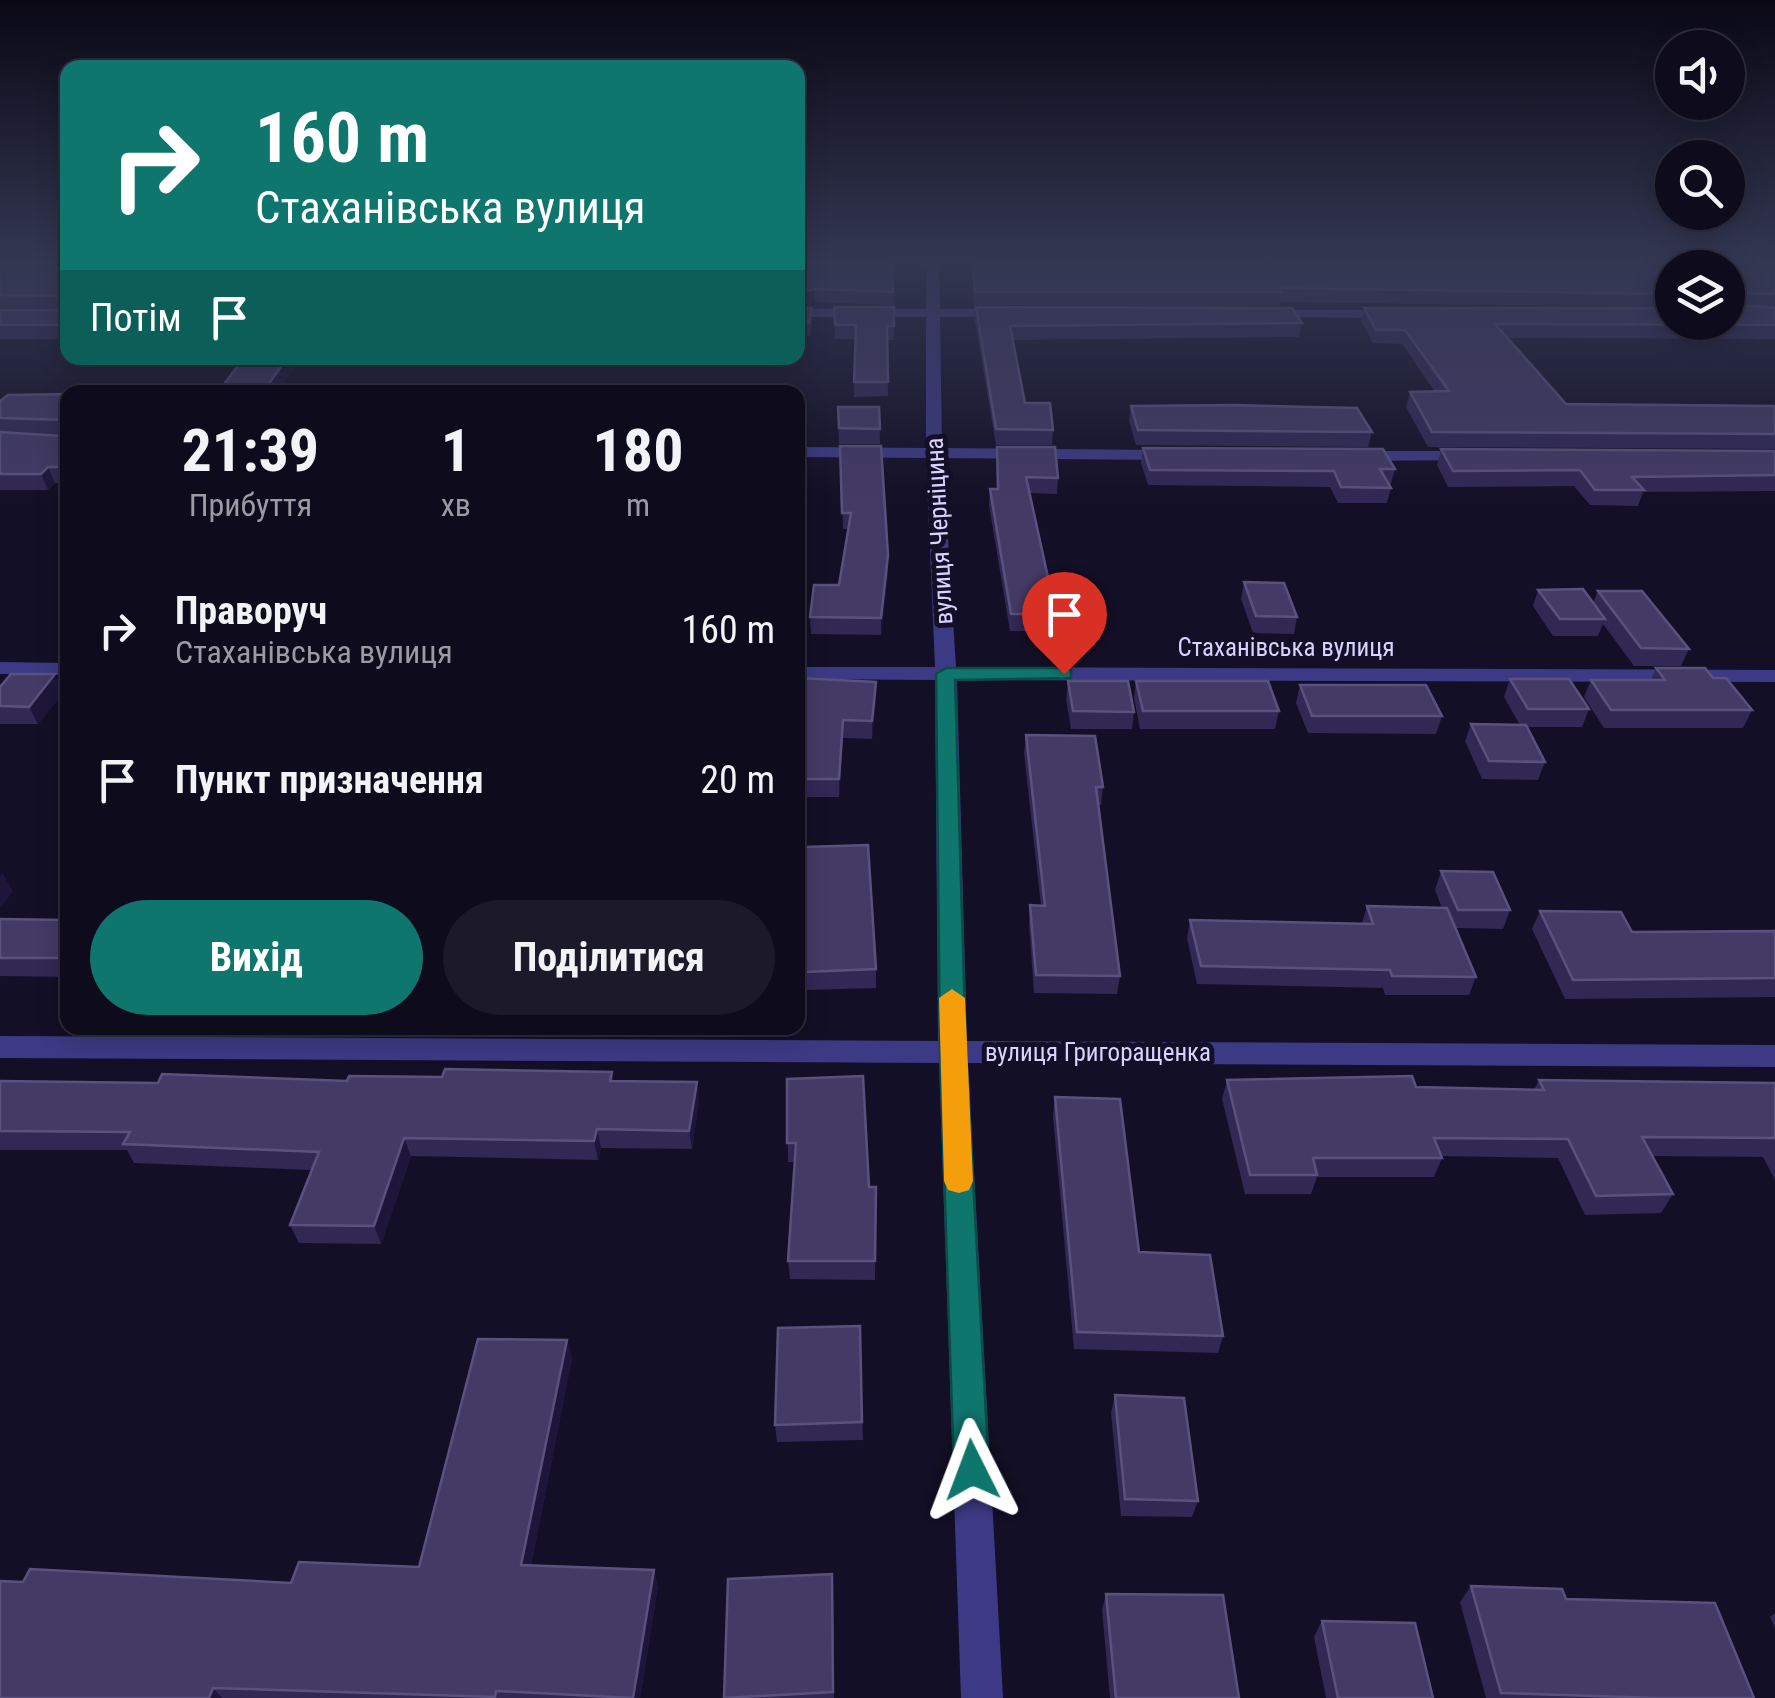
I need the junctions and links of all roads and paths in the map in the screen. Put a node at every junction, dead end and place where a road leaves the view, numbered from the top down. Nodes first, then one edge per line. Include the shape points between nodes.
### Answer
1 (933, 342) edge
2 (805, 452) edge
3 (934, 454) junction
4 (1188, 455) edge
5 (1325, 456) edge
6 (1501, 456) edge
7 (0, 668) edge
8 (60, 669) edge
9 (805, 673) edge
10 (946, 674) junction
11 (1775, 676) edge
12 (0, 1048) edge
13 (953, 1051) junction
14 (1775, 1056) edge
15 (982, 1698) edge

1 - 3 street, вулиця Черніцина
2 - 3 street
3 - 4 street
3 - 10 street, вулиця Черніцина
5 - 6 street
7 - 8 street
9 - 10 street, Стаханівська вулиця
10 - 11 street, Стаханівська вулиця
10 - 13 street, вулиця Черніцина
12 - 13 street, вулиця Григоращенка
13 - 14 street, вулиця Григоращенка
13 - 15 street, вулиця Черніцина

